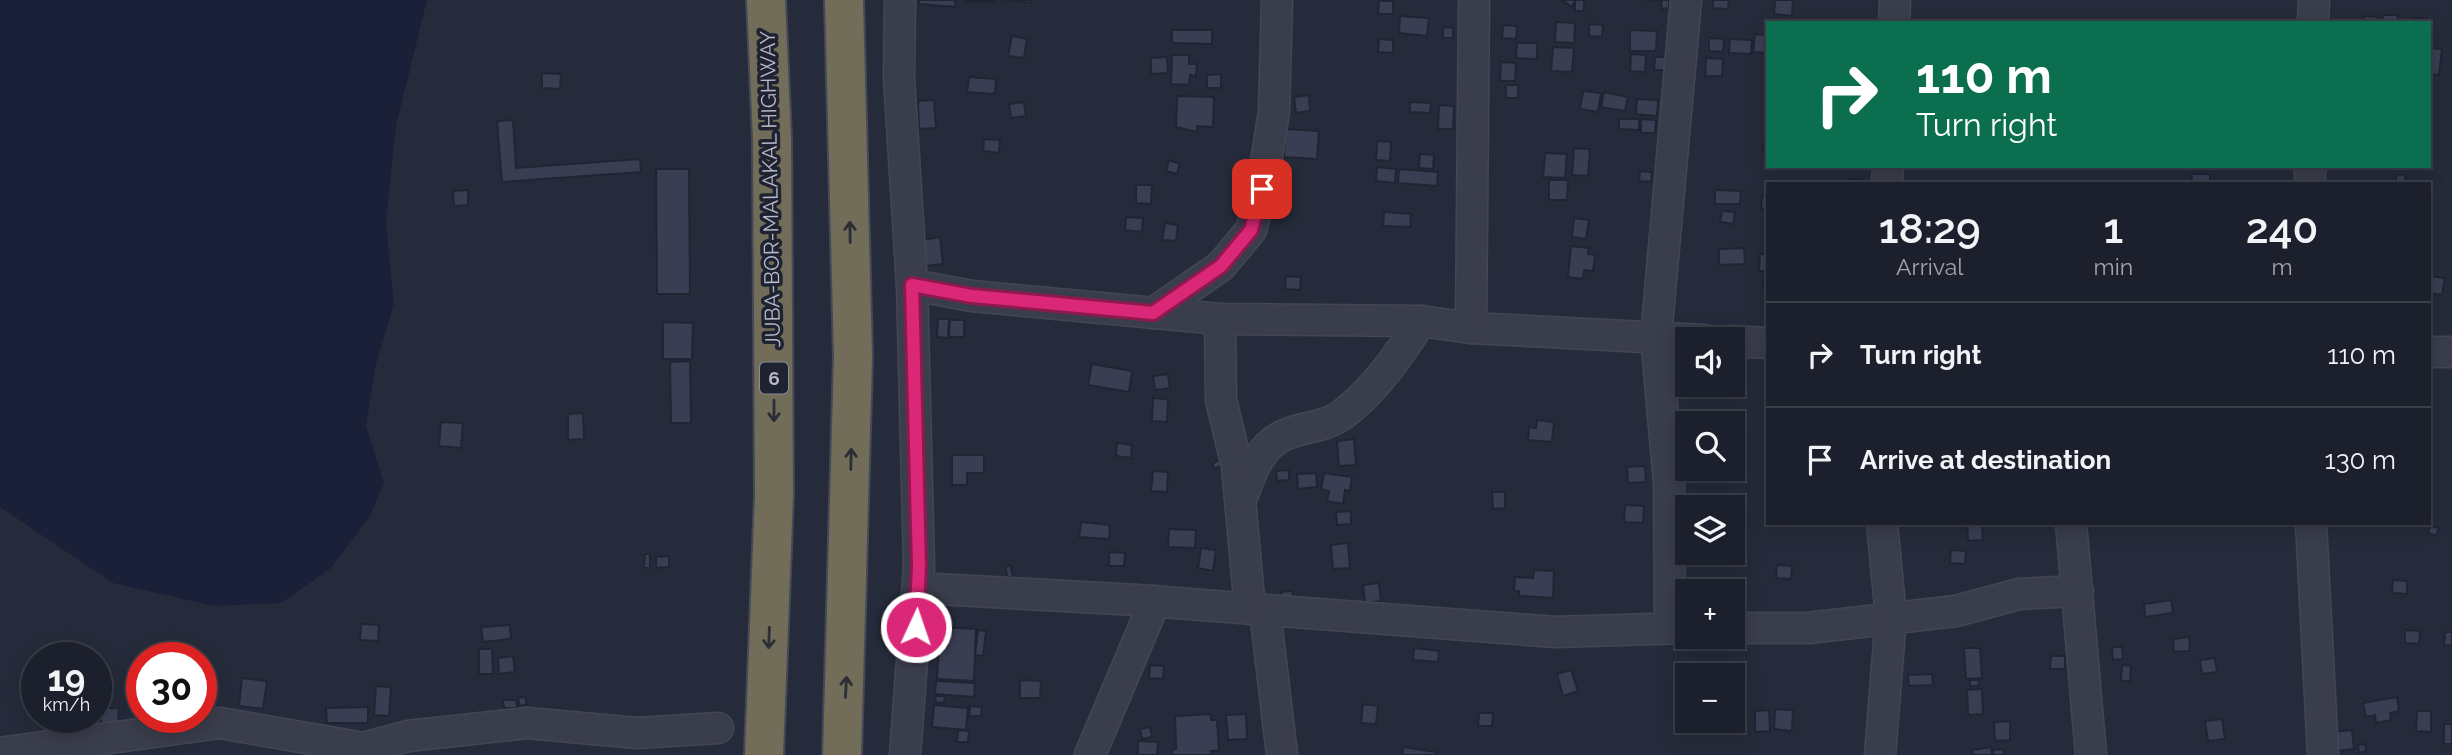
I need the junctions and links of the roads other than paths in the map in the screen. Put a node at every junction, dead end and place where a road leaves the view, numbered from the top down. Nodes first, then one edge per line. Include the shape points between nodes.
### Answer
1 (766, 0) edge
2 (844, 0) edge
3 (900, 0) edge
4 (1277, 0) edge
5 (1474, 0) edge
6 (1686, 0) edge
7 (1895, 0) edge
8 (2314, 0) edge
9 (1894, 21) edge
10 (2313, 21) edge
11 (912, 285) junction
12 (1153, 313) junction
13 (1220, 320) junction
14 (1422, 321) junction
15 (1471, 328) junction
16 (1656, 337) junction
17 (1675, 338) edge
18 (1745, 342) edge
19 (1766, 343) edge
20 (2431, 352) edge
21 (2452, 352) edge
22 (1238, 507) junction
23 (1882, 525) edge
24 (2071, 525) edge
25 (2311, 525) edge
26 (1675, 579) edge
27 (918, 588) junction
28 (2078, 591) junction
29 (1155, 601) junction
30 (1258, 610) junction
31 (1891, 617) junction
32 (1675, 628) edge
33 (1745, 628) edge
34 (718, 728) dead end
35 (375, 749) edge
36 (59, 750) edge
37 (0, 753) edge
38 (764, 755) edge
39 (842, 755) edge
40 (905, 755) edge
41 (1090, 755) edge
42 (1282, 755) edge
43 (1880, 755) edge
44 (2091, 755) edge
45 (2323, 755) edge

1 -> 38 highway, JUBA-BOR-MALAKAL HIGHWAY / 6 via 772,139 774,495
39 -> 2 highway via 853,357
3 - 11 street via 899,90
4 - 12 street via 1275,111 1251,230 1221,266
5 - 15 street
6 - 16 street
7 - 9 street
8 - 10 street
11 - 12 street via 972,296
11 - 27 street
12 - 13 street
13 - 14 street
13 - 22 street via 1221,400 1237,466
14 - 15 street
14 - 22 street via 1378,380 1343,414 1321,427 1287,433 1270,443 1255,464
15 - 16 street
16 - 17 street
16 - 26 street
18 - 19 street
20 - 21 street
22 - 30 street
23 - 31 street
24 - 28 street
25 - 45 street
27 - 29 street
27 - 40 street
28 - 31 street via 2019,594 1956,611
28 - 44 street
29 - 30 street
29 - 41 street
30 - 32 street via 1555,632
30 - 42 street
31 - 33 street via 1808,628
31 - 43 street
34 - 35 street via 637,733 527,723 408,736
35 - 36 street via 220,723
36 - 37 street

